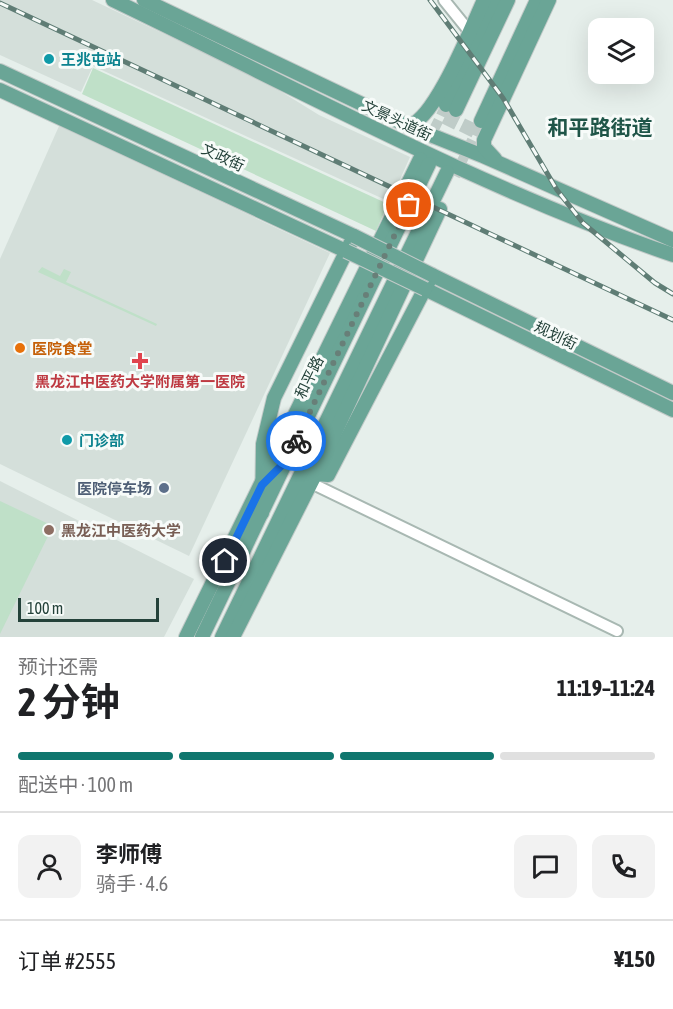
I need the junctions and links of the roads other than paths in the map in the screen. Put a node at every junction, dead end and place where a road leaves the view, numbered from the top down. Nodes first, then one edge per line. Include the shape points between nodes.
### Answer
1 (113, 0) edge
2 (144, 0) edge
3 (444, 0) edge
4 (484, 0) edge
5 (496, 0) edge
6 (508, 0) edge
7 (528, 0) edge
8 (537, 0) edge
9 (549, 0) edge
10 (469, 31) junction
11 (0, 71) edge
12 (0, 90) edge
13 (408, 126) junction
14 (501, 164) junction
15 (451, 174) tunnel mouth
16 (354, 236) junction
17 (673, 240) edge
18 (346, 251) junction
19 (673, 255) edge
20 (432, 275) junction
21 (425, 289) junction
22 (673, 393) edge
23 (673, 410) edge
24 (287, 460) junction
25 (310, 477) junction
26 (262, 485) junction
27 (262, 513) junction
28 (617, 631) dead end
29 (186, 637) edge
30 (202, 637) edge
31 (222, 637) edge
32 (233, 637) edge

1 - 19 main road, 文景头道街 via 556,211
2 - 13 main road, 文景头道街
3 - 10 street
4 - 10 main road
5 - 6 main road via 451,108
7 - 8 main road via 477,120
9 - 14 main road via 484,140 484,147
10 - 13 main road via 436,101 423,119
11 - 16 main road, 文政街
12 - 18 main road
13 - 14 main road, 文景头道街
14 - 17 main road, 文景头道街
15 - 25 main road
16 - 18 main road
16 - 20 main road, 文政街, bridge
18 - 21 main road, bridge
18 - 26 main road via 274,398 263,444
20 - 21 main road
20 - 22 main road, 规划街
21 - 23 main road, 规划街
21 - 25 main road via 328,475
24 - 26 main road
24 - 26 main road, 和平路 via 424,161
24 - 27 main road, 和平路
25 - 28 street
25 - 31 main road
25 - 32 main road
26 - 27 main road
26 - 29 main road
27 - 30 main road, 和平路

